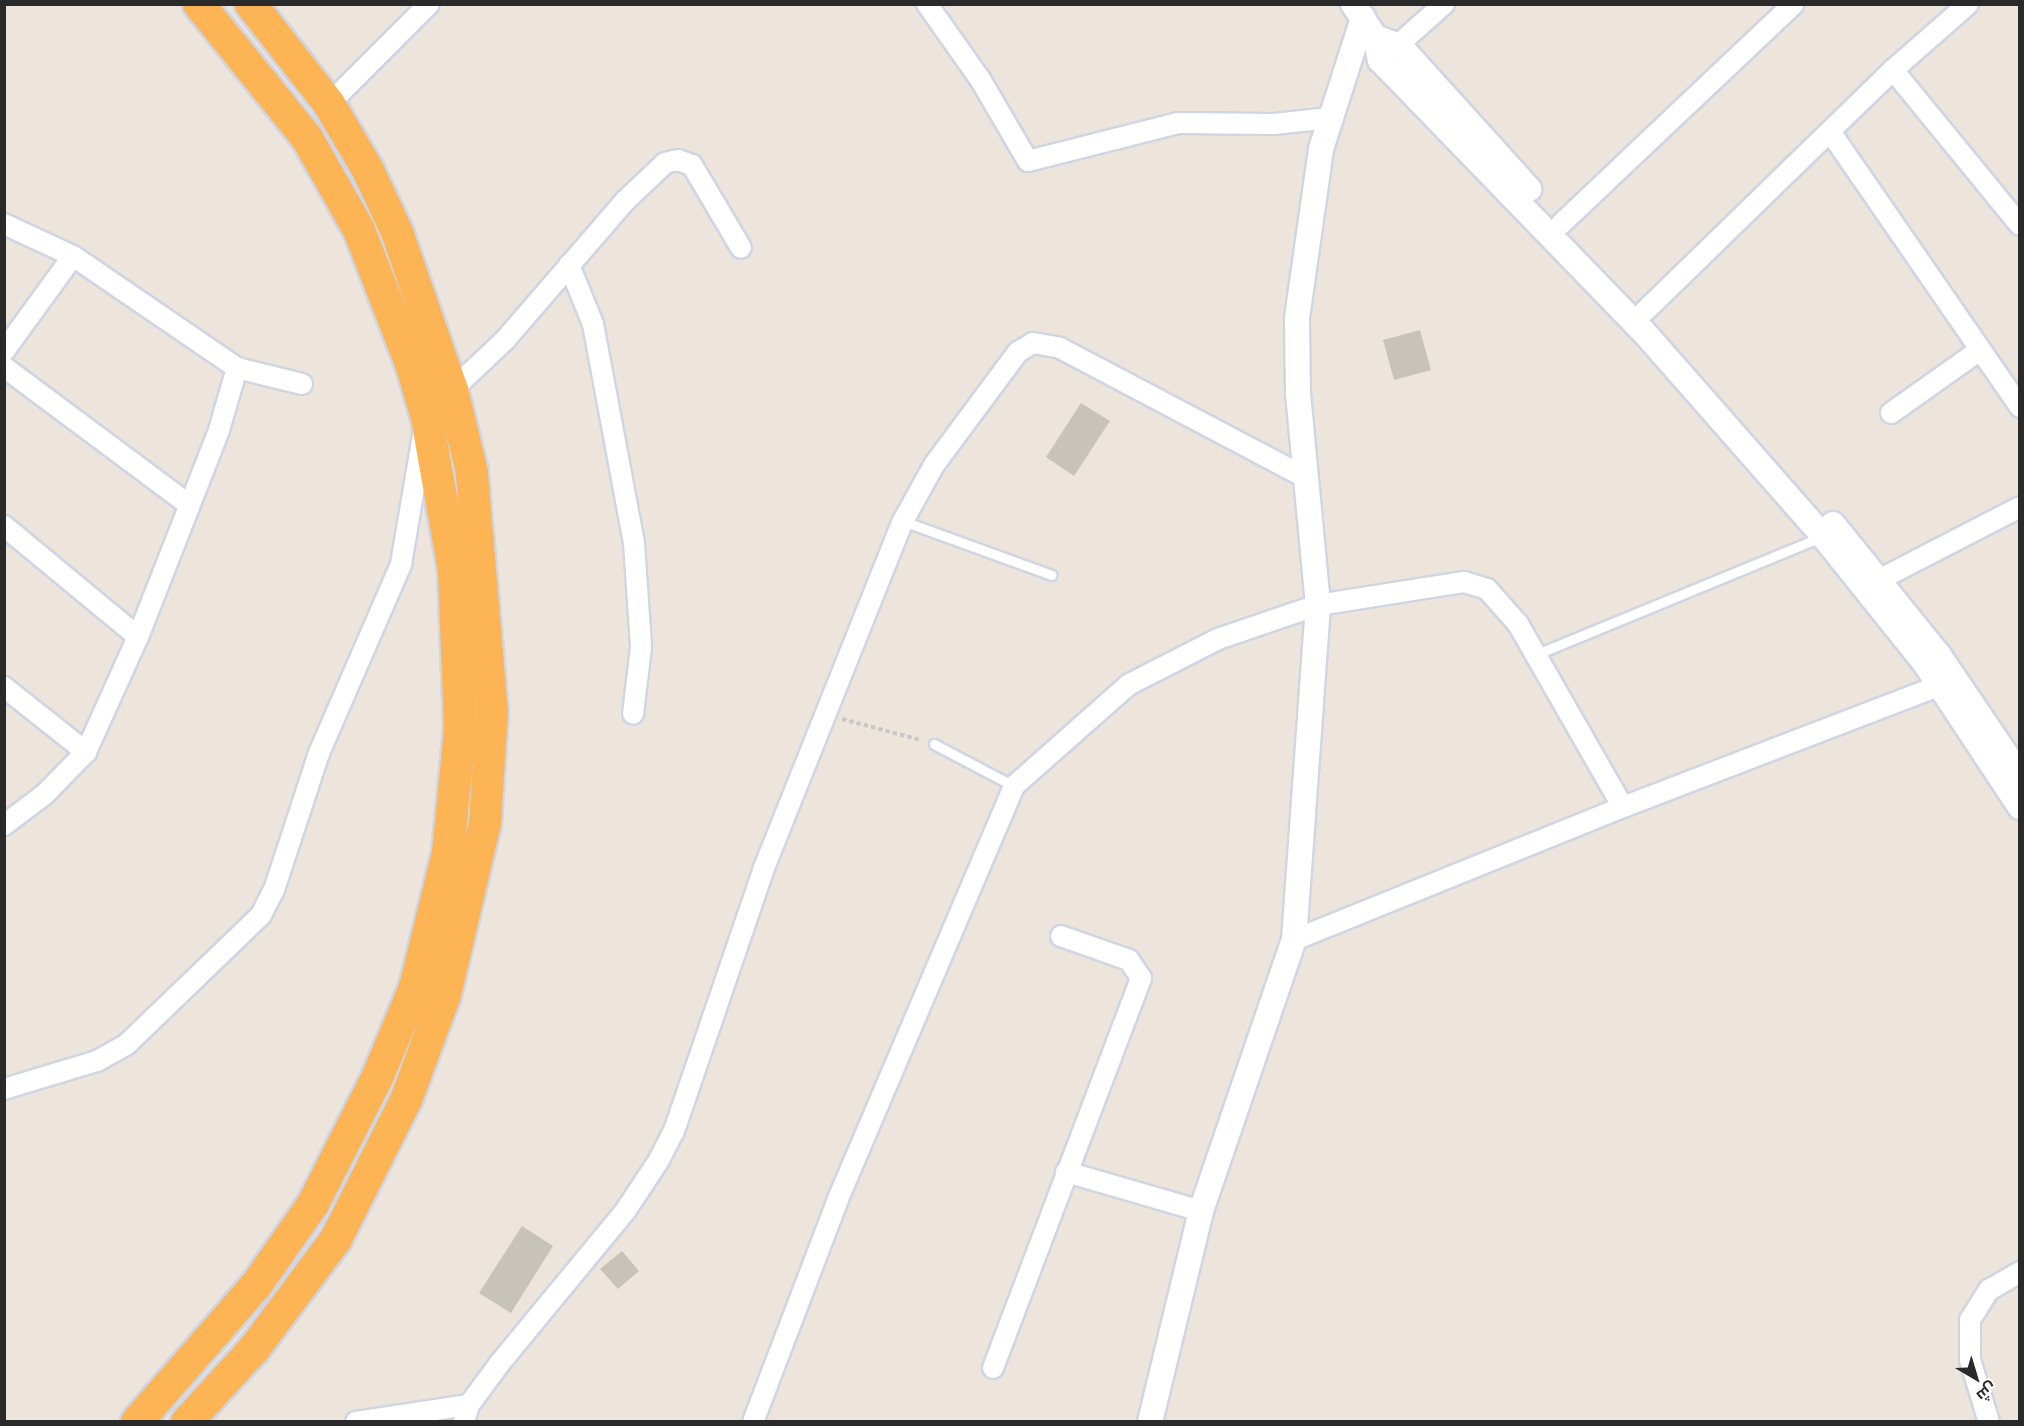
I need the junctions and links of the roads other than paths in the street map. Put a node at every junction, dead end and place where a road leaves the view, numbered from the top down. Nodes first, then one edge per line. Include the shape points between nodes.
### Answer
1 (199, 4) edge
2 (251, 4) edge
3 (429, 4) edge
4 (927, 4) edge
5 (1444, 4) edge
6 (1794, 4) edge
7 (1968, 4) edge
8 (1368, 30) edge
9 (1400, 46) junction
10 (1893, 70) junction
11 (329, 104) junction
12 (1330, 118) junction
13 (1831, 133) junction
14 (4, 224) edge
15 (1561, 224) junction
16 (2019, 225) edge
17 (741, 248) dead end
18 (73, 256) junction
19 (569, 265) junction
20 (1645, 310) junction
21 (1980, 350) junction
22 (4, 351) edge
23 (4, 367) edge
24 (237, 368) junction
25 (302, 384) dead end
26 (452, 390) junction
27 (2019, 407) edge
28 (1891, 413) dead end
29 (427, 418) junction
30 (1308, 479) junction
31 (189, 505) junction
32 (2019, 507) edge
33 (903, 521) junction
34 (4, 526) edge
35 (1823, 536) junction
36 (1051, 575) dead end
37 (1872, 582) junction
38 (1318, 605) junction
39 (138, 637) junction
40 (1537, 654) junction
41 (1948, 682) junction
42 (4, 687) edge
43 (633, 714) dead end
44 (934, 744) road end
45 (86, 752) junction
46 (2019, 775) edge
47 (1014, 786) junction
48 (1623, 807) junction
49 (2019, 807) edge
50 (4, 825) edge
51 (1061, 936) dead end
52 (1294, 940) junction
53 (4, 1089) edge
54 (1066, 1172) junction
55 (1201, 1211) junction
56 (2019, 1272) edge
57 (993, 1368) dead end
58 (466, 1413) edge
59 (137, 1422) edge
60 (188, 1422) edge
61 (356, 1422) edge
62 (753, 1422) edge
63 (1150, 1422) edge
64 (1989, 1422) edge

1 - 29 highway via 307,138 359,230
2 - 11 highway
3 - 11 street
4 - 12 street via 980,79 1028,161 1178,123 1274,124
5 - 9 street
6 - 15 street
7 - 10 street
8 - 9 street
8 - 12 street
8 - 35 street via 1643,331
9 - 15 street
10 - 13 street
10 - 16 street
11 - 26 highway via 368,170 397,232
12 - 30 street via 1306,235 1297,318 1298,393
13 - 20 street
13 - 21 street
14 - 18 street
15 - 20 street
17 - 19 street via 704,180 692,165 678,160 653,172
18 - 22 street
18 - 24 street
19 - 26 street via 505,340
19 - 43 street via 593,324 634,543 641,647
20 - 37 street
21 - 27 street
21 - 28 street
23 - 31 street
24 - 25 street
24 - 31 street
26 - 60 highway via 472,472 492,712 485,823 446,995 406,1100 336,1239 254,1349
29 - 53 street via 401,564 319,753 274,890 261,915 126,1045 97,1061
29 - 59 highway via 454,571 460,728 448,853 415,987 377,1078 312,1204 257,1284
30 - 33 street via 1060,348 1033,343 1018,352 934,465
30 - 38 street
31 - 39 street
32 - 37 street
33 - 36 lane
33 - 58 street via 764,868 674,1131 626,1210
34 - 39 street
35 - 37 street
35 - 40 lane
37 - 41 street
38 - 40 street via 1464,582 1487,589
38 - 47 street via 1207,644 1128,685
38 - 52 street
39 - 45 street
40 - 48 street
41 - 46 street
41 - 48 street
41 - 49 street
42 - 45 street
44 - 47 lane
45 - 50 street via 45,794
47 - 62 street via 838,1199
48 - 52 street
51 - 54 street via 1129,960 1141,978
52 - 55 street
54 - 55 street
54 - 57 street
55 - 63 street
56 - 64 street via 1989,1290 1970,1320 1970,1360
58 - 61 street

